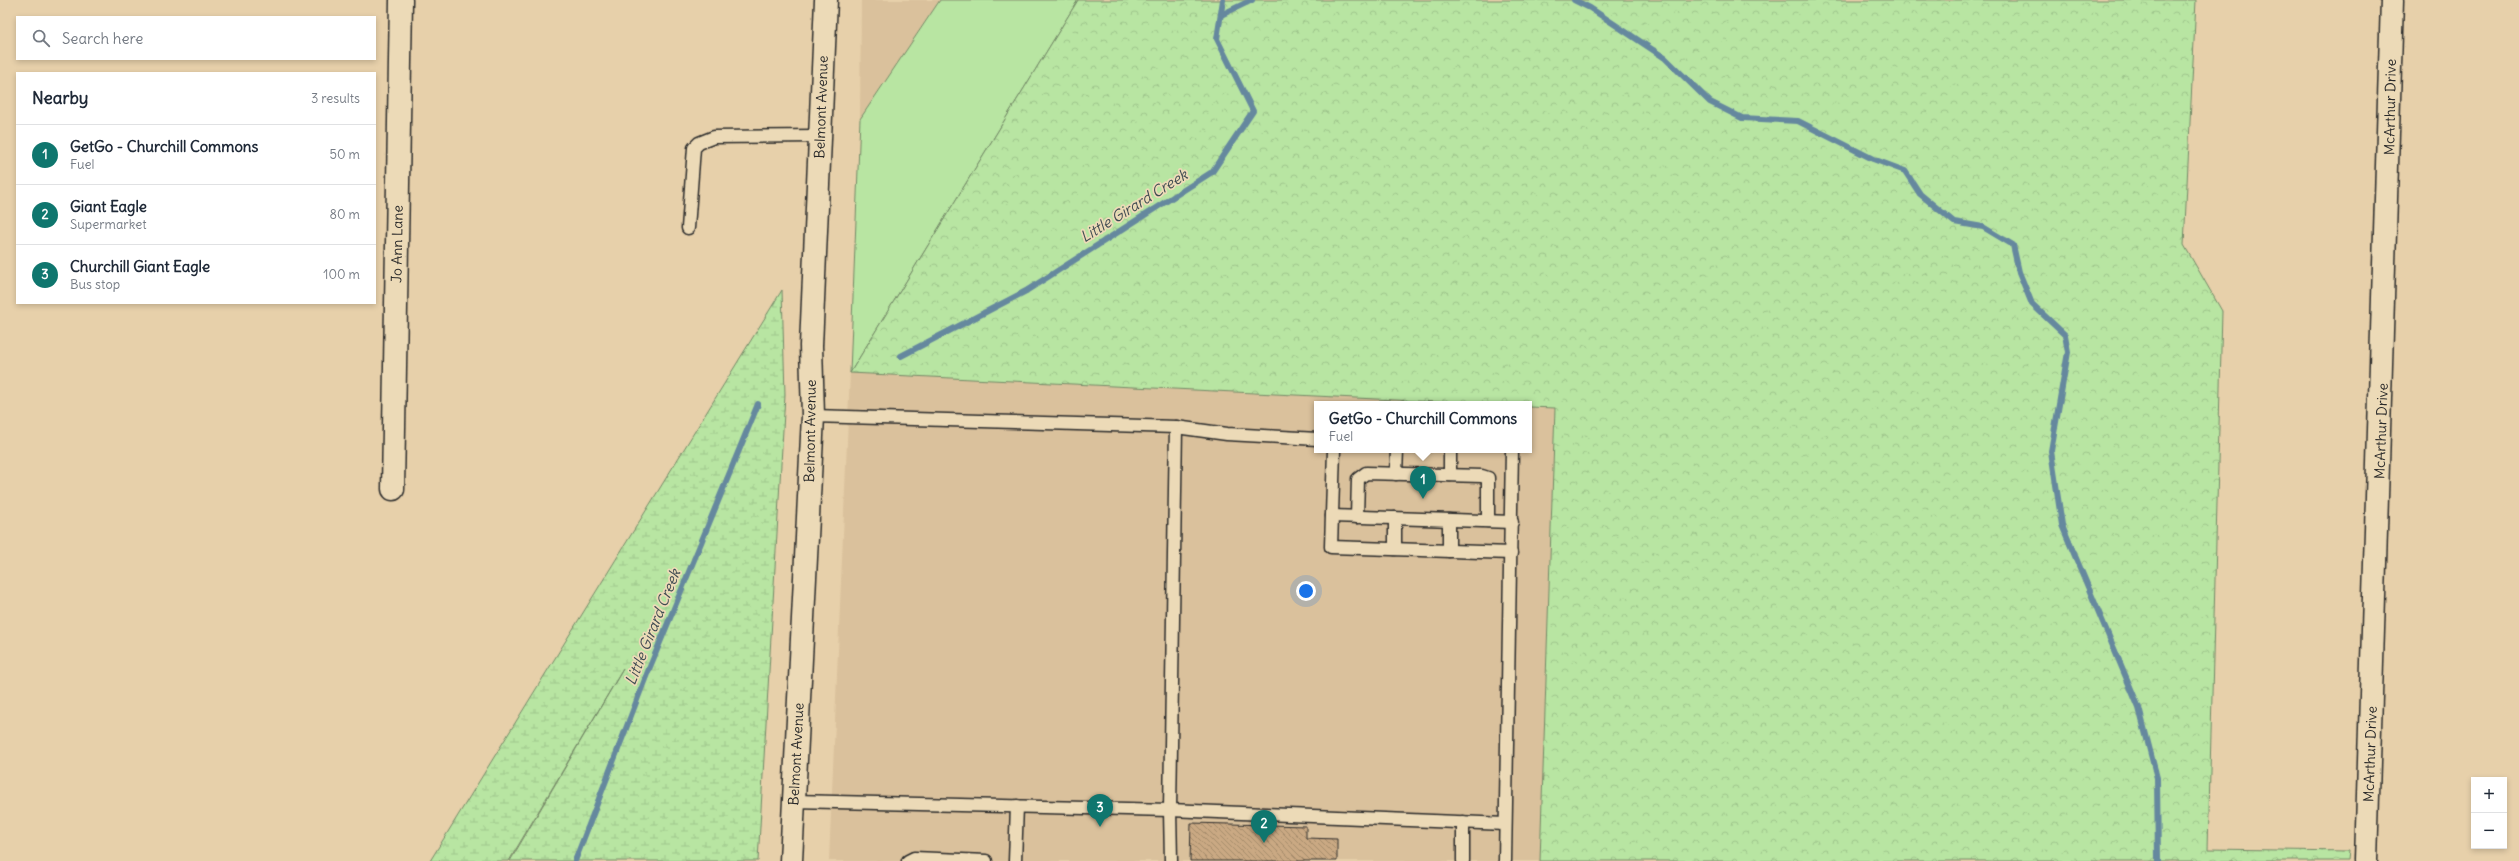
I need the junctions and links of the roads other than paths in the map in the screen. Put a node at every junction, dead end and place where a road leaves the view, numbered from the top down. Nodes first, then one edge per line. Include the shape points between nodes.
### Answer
1 (401, 0) edge
2 (826, 0) edge
3 (2392, 0) edge
4 (820, 136) junction
5 (688, 228) dead end
6 (813, 416) junction
7 (1176, 427) junction
8 (1314, 439) edge
9 (1334, 453) edge
10 (1397, 453) edge
11 (1450, 453) edge
12 (1512, 453) edge
13 (1396, 474) junction
14 (1450, 475) junction
15 (393, 488) dead end
16 (1332, 516) junction
17 (1357, 518) junction
18 (1396, 518) junction
19 (1450, 520) junction
20 (1488, 521) junction
21 (1512, 522) junction
22 (1395, 549) junction
23 (1449, 551) junction
24 (1511, 553) junction
25 (794, 801) junction
26 (1017, 806) junction
27 (1170, 810) junction
28 (1463, 822) junction
29 (1505, 824) junction
30 (791, 861) edge
31 (908, 861) edge
32 (986, 861) edge
33 (1015, 861) edge
34 (1171, 861) edge
35 (1463, 861) edge
36 (1504, 861) edge
37 (2366, 861) edge

1 - 15 street, Jo Ann Lane
2 - 4 street, Belmont Avenue
3 - 37 street, McArthur Drive
4 - 5 lane via 714,137 699,142 694,148
4 - 6 street, Belmont Avenue via 811,346
6 - 7 lane
6 - 25 street, Belmont Avenue
7 - 8 lane via 1227,434
7 - 27 lane
9 - 16 lane
10 - 13 lane
11 - 14 lane
12 - 21 lane
13 - 14 lane
13 - 17 lane via 1361,475 1358,479
14 - 20 lane via 1488,478
16 - 17 lane
16 - 22 lane via 1331,547
17 - 18 lane
18 - 19 lane
18 - 22 lane
19 - 20 lane
19 - 23 lane
20 - 21 lane
21 - 24 lane
22 - 23 lane
23 - 24 lane
24 - 29 lane
25 - 26 lane
25 - 30 street, Belmont Avenue
26 - 27 lane
26 - 33 lane
27 - 28 lane
27 - 34 lane
28 - 29 lane
28 - 35 lane
29 - 36 lane
31 - 32 lane via 914,858

